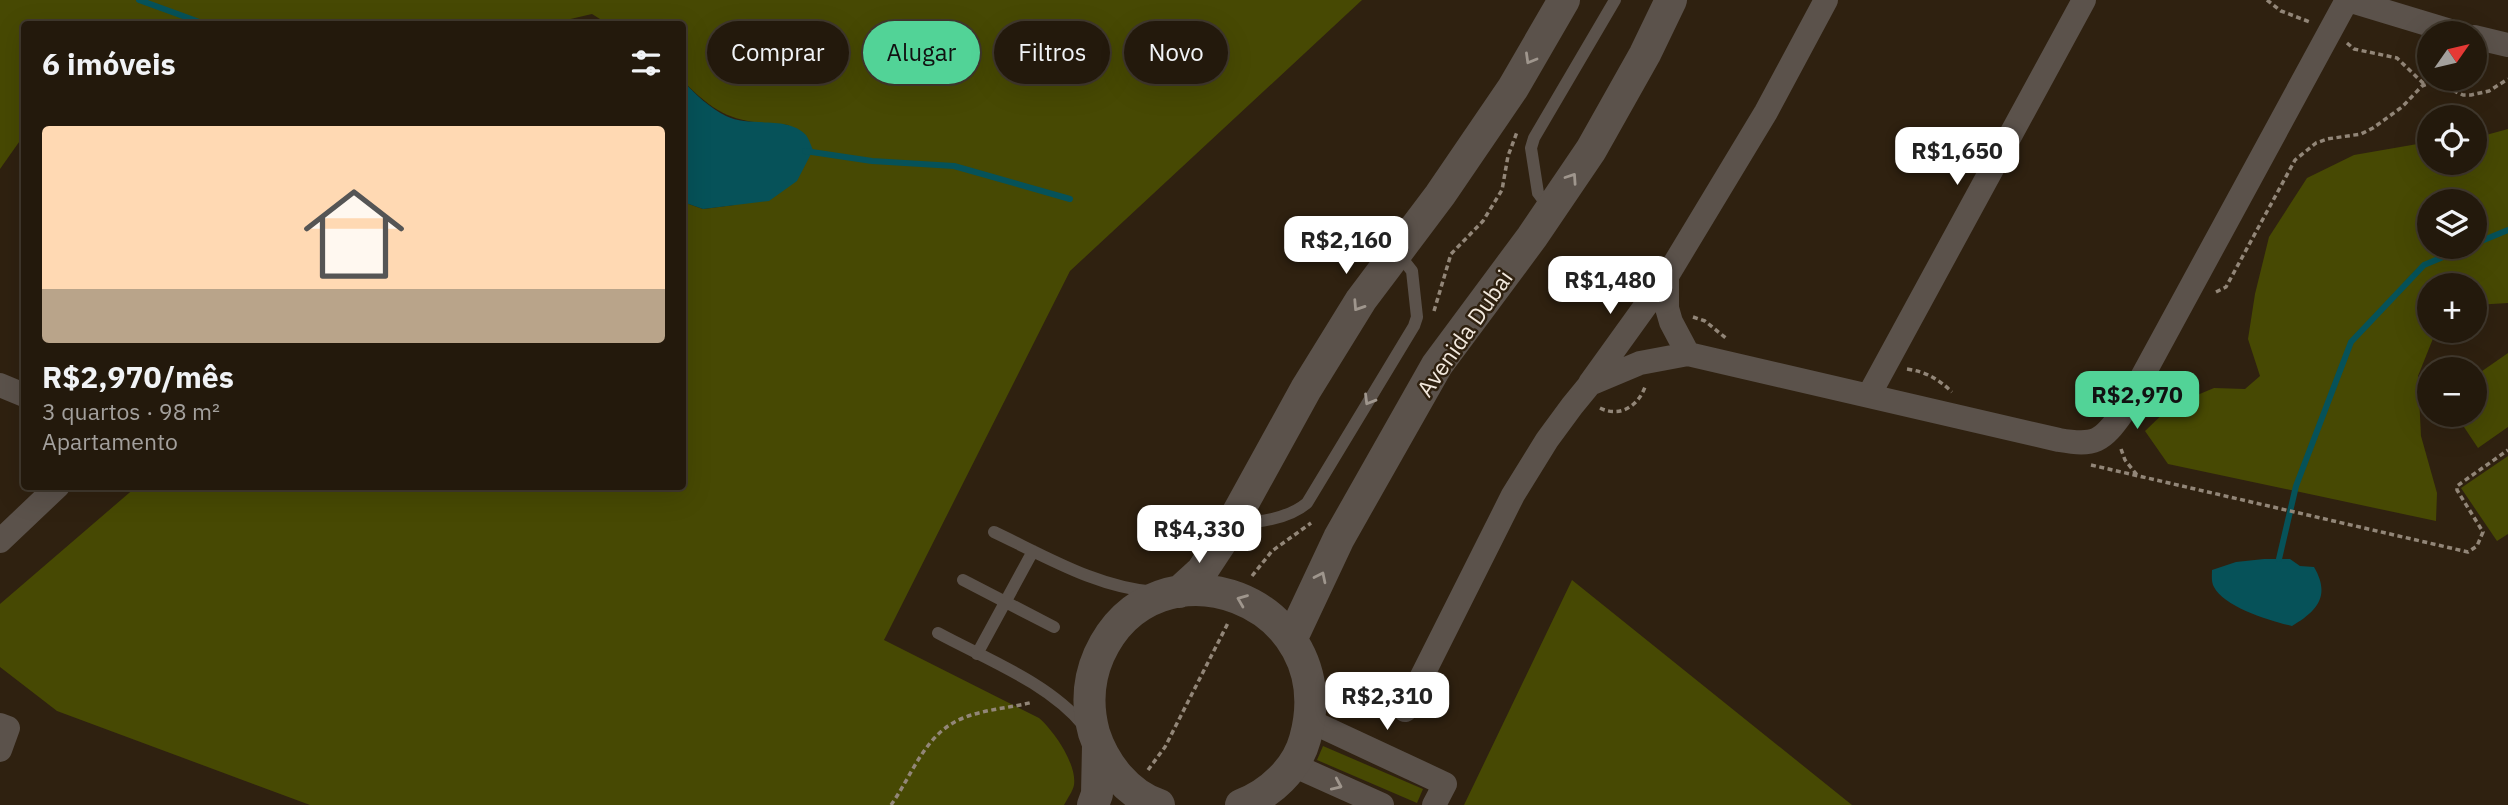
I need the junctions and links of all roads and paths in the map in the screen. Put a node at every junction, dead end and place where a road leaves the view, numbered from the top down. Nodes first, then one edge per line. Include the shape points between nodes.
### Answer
1 (1564, 0) edge
2 (1615, 0) edge
3 (1671, 0) edge
4 (1826, 0) edge
5 (2084, 0) edge
6 (2348, 0) edge
7 (2417, 21) edge
8 (2487, 40) edge
9 (2508, 45) edge
10 (2508, 79) edge
11 (1551, 209) junction
12 (1397, 252) junction
13 (1667, 276) junction
14 (2208, 295) dead end
15 (1670, 317) junction
16 (1732, 343) dead end
17 (1688, 354) junction
18 (1882, 371) junction
19 (1645, 378) junction
20 (0, 385) edge
21 (1585, 390) junction
22 (21, 394) edge
23 (1869, 395) junction
24 (1959, 398) dead end
25 (2121, 428) junction
26 (2508, 450) edge
27 (2083, 464) dead end
28 (2139, 477) junction
29 (54, 490) edge
30 (1231, 525) junction
31 (995, 532) dead end
32 (0, 541) edge
33 (1034, 551) junction
34 (963, 580) dead end
35 (1174, 593) junction
36 (1005, 602) junction
37 (1054, 627) dead end
38 (938, 633) dead end
39 (1292, 638) junction
40 (976, 654) junction
41 (1052, 697) junction
42 (1405, 710) dead end
43 (1310, 721) junction
44 (0, 725) edge
45 (1097, 741) junction
46 (0, 750) edge
47 (1293, 765) junction
48 (891, 805) edge
49 (1093, 805) edge
50 (1159, 805) edge
51 (1241, 805) edge
52 (1382, 805) edge
53 (1434, 805) edge

1 -> 12 street via 1513,88
2 - 11 lane via 1534,138 1531,148 1538,193
11 -> 3 street, Avenida Dubai via 1591,150
4 - 13 street
5 - 18 street
6 - 7 street
6 - 25 street
8 - 9 street
10 - 14 path via 2471,95 2430,83 2373,128 2316,143 2295,160 2225,287
39 -> 11 street, Avenida Dubai via 1339,538 1437,365
12 -> 30 street via 1306,389
12 -> 30 lane via 1412,271 1414,326 1307,503 1260,522
13 - 15 street
13 - 21 street
15 - 16 path via 1688,315 1705,321
15 - 17 street
17 - 19 street
17 - 23 street
18 - 23 street
18 - 24 path via 1925,373
19 - 21 street
19 - 21 path via 1636,404 1615,413 1601,409
20 - 22 street
21 - 42 street via 1513,495
23 - 25 street via 2083,444
25 - 28 path via 2122,455
26 - 28 path via 2457,486 2483,532 2477,546 2468,552
27 - 28 path
29 - 32 street
30 - 35 street via 1202,571
31 - 33 lane
33 - 35 lane via 1094,580
33 - 36 lane
34 - 36 lane
39 -> 35 street via 1278,622 1241,598 1210,590
35 - 45 street via 1134,611 1103,645 1089,687
36 - 37 lane
36 - 40 lane
38 - 40 lane
39 - 43 street via 1307,673
40 - 41 lane
41 - 45 lane
41 - 48 path via 965,717 946,726 914,765
43 - 47 street
43 - 53 street via 1445,784
44 - 46 street via 8,728
45 - 49 street
45 - 50 street via 1113,771 1133,791
47 - 51 street via 1276,784
47 -> 52 street

